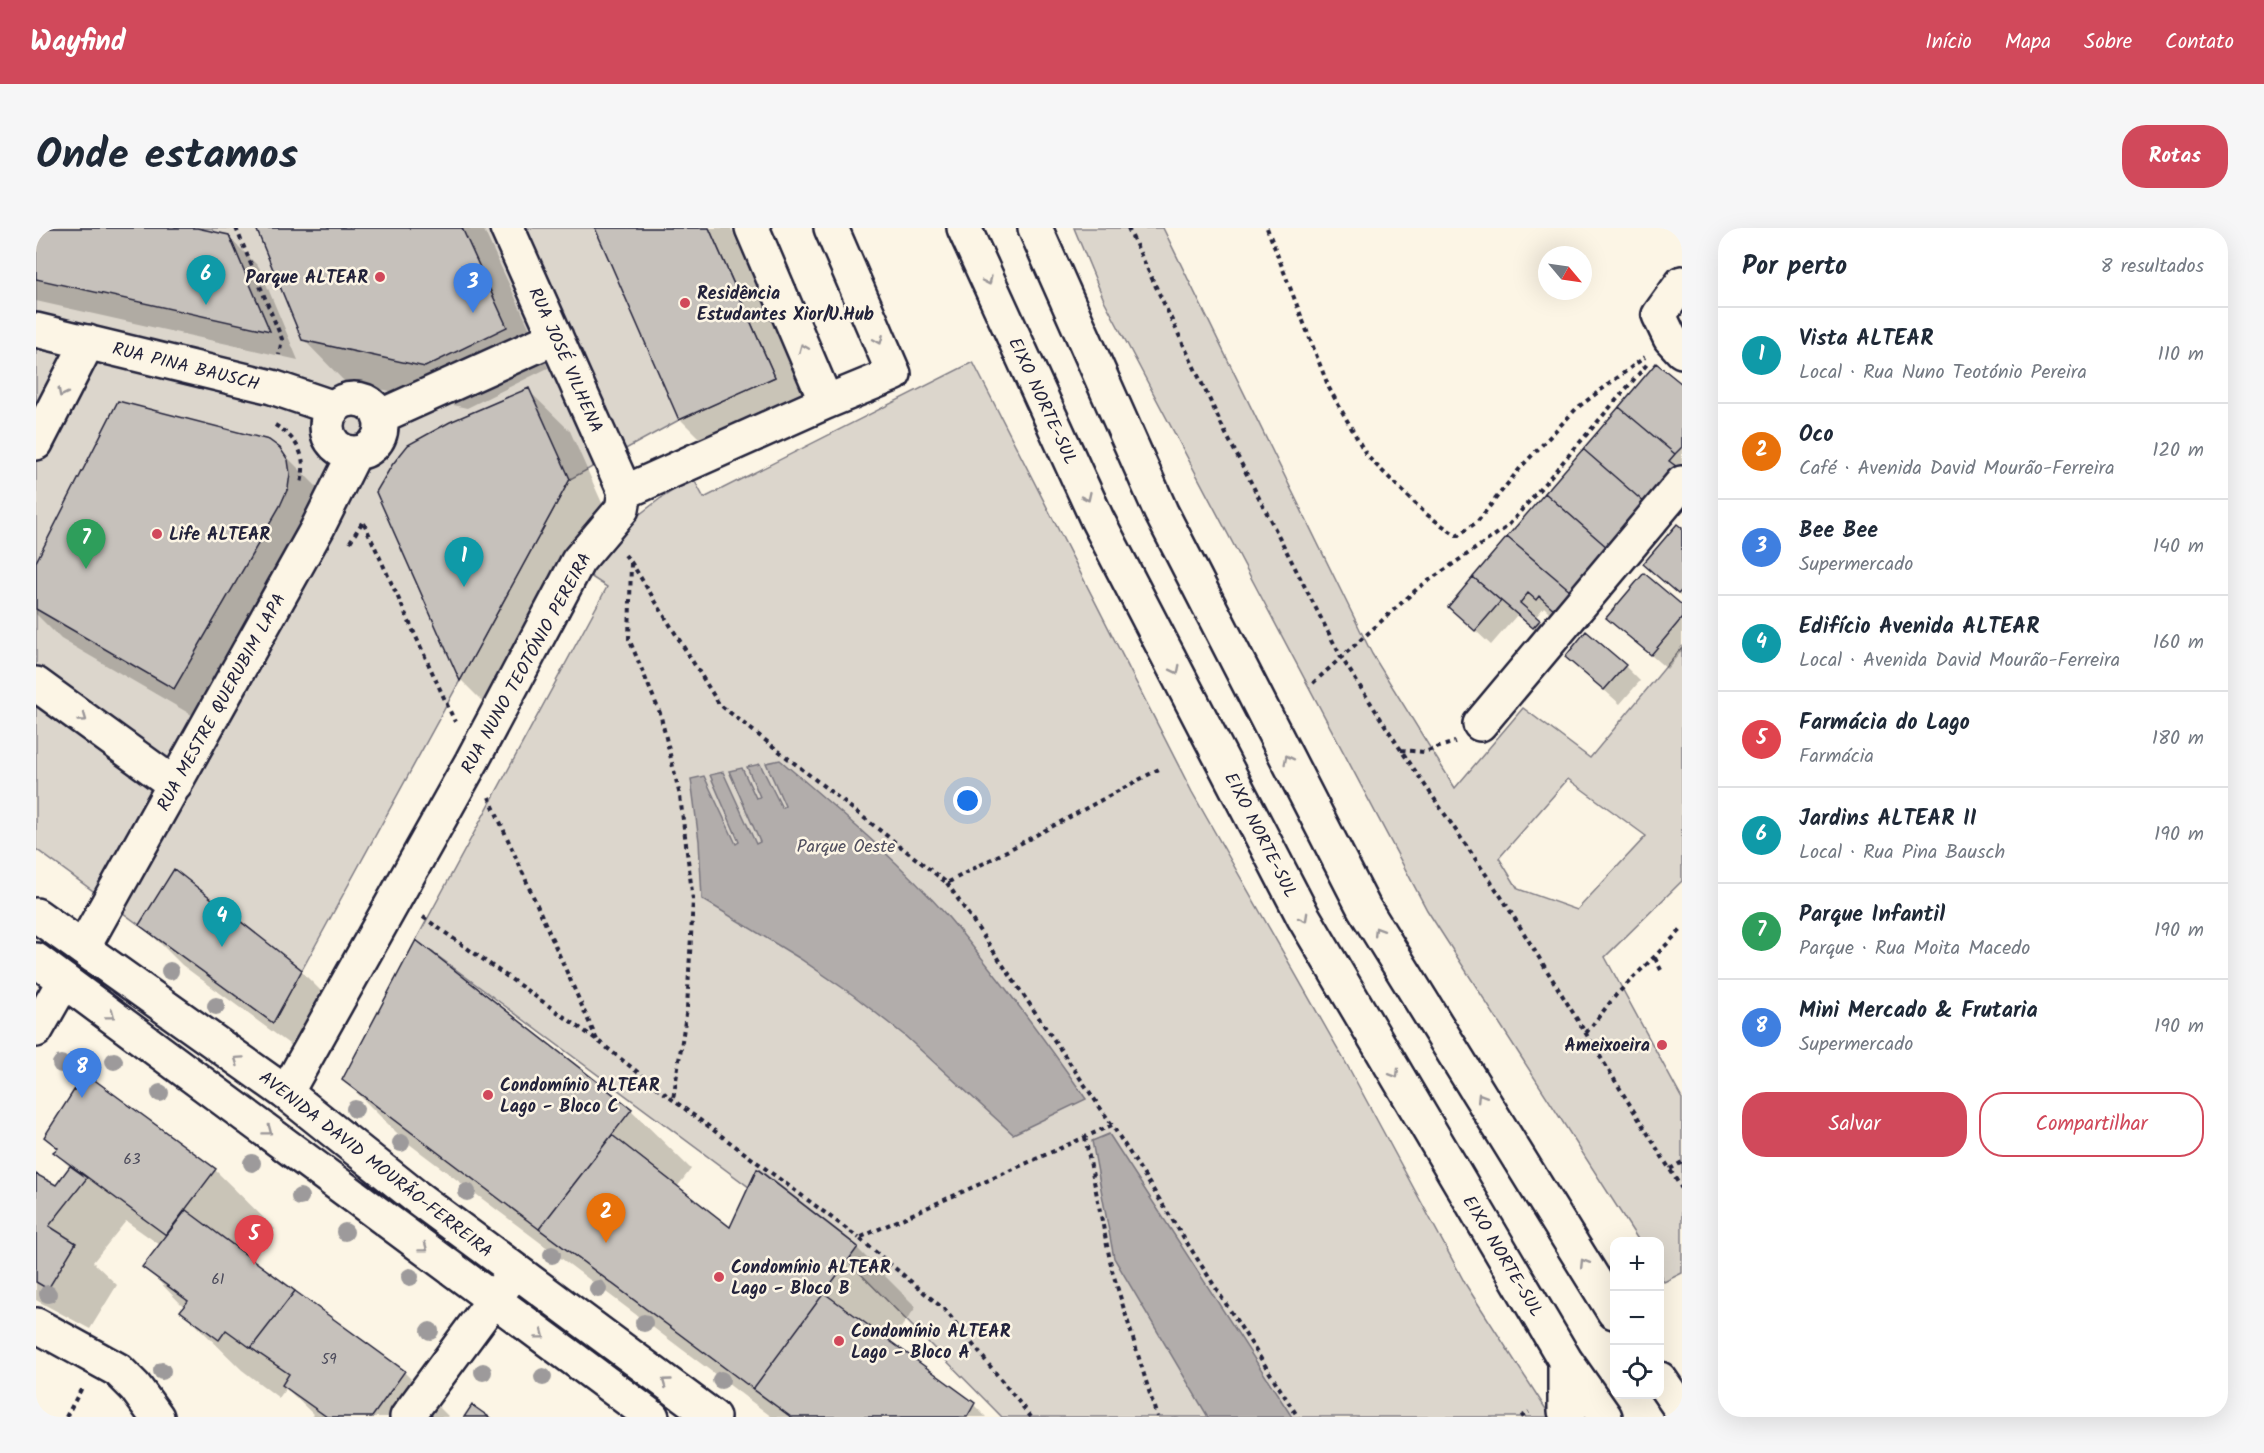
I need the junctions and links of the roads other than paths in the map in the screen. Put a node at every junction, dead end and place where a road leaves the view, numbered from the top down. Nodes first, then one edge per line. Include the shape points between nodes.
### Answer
1 (507, 228) edge
2 (752, 228) edge
3 (831, 228) edge
4 (964, 228) edge
5 (1035, 228) edge
6 (1682, 283) edge
7 (36, 330) edge
8 (556, 337) junction
9 (88, 342) junction
10 (1676, 345) edge
11 (826, 402) junction
12 (334, 408) junction
13 (379, 417) junction
14 (36, 443) edge
15 (355, 453) junction
16 (1682, 483) edge
17 (625, 492) junction
18 (36, 684) edge
19 (1480, 724) road end
20 (175, 785) junction
21 (36, 915) edge
22 (82, 948) junction
23 (36, 960) edge
24 (64, 981) junction
25 (36, 1030) edge
26 (286, 1093) junction
27 (515, 1271) junction
28 (494, 1300) junction
29 (1610, 1303) edge
30 (36, 1325) edge
31 (1565, 1360) junction
32 (1664, 1361) edge
33 (1682, 1381) edge
34 (1664, 1386) edge
35 (1682, 1411) edge
36 (157, 1417) edge
37 (407, 1417) edge
38 (652, 1417) edge
39 (713, 1417) edge
40 (1568, 1417) edge
41 (1605, 1417) edge

1 - 8 main road, RUA JOSÉ VILHENA
11 -> 2 main road
3 -> 11 main road via 894,374
4 -> 31 main road, EIXO NORTE-SUL via 1097,519 1303,916
29 -> 5 main road via 1364,908 1161,512
6 - 10 main road via 1659,315
7 - 9 main road, RUA PINA BAUSCH
8 - 13 main road
8 - 17 main road, RUA JOSÉ VILHENA
9 - 12 main road, RUA PINA BAUSCH via 272,387
9 -> 14 main road
11 - 17 main road
12 - 13 main road via 341,402 359,399 368,403
12 - 15 main road via 327,433 338,448
13 - 15 main road via 376,441
15 - 20 main road, RUA MESTRE QUERUBIM LAPA
16 - 19 main road
17 - 26 main road, RUA NUNO TEOTÓNIO PEREIRA via 622,509 578,561 472,761
18 -> 20 main road
20 - 22 main road, RUA MESTRE QUERUBIM LAPA
21 - 22 main road, AVENIDA DAVID MOURÃO-FERREIRA
26 -> 22 main road, AVENIDA DAVID MOURÃO-FERREIRA
23 - 24 main road, AVENIDA DAVID MOURÃO-FERREIRA
24 - 25 main road
24 -> 28 main road, AVENIDA DAVID MOURÃO-FERREIRA
26 - 27 main road, AVENIDA DAVID MOURÃO-FERREIRA
27 - 28 main road
39 -> 27 main road, AVENIDA DAVID MOURÃO-FERREIRA
28 - 37 main road
28 -> 38 main road, AVENIDA DAVID MOURÃO-FERREIRA
30 - 36 main road via 118,1370
31 - 40 main road
31 - 41 main road, EIXO NORTE-SUL
32 - 33 main road
34 - 35 main road

